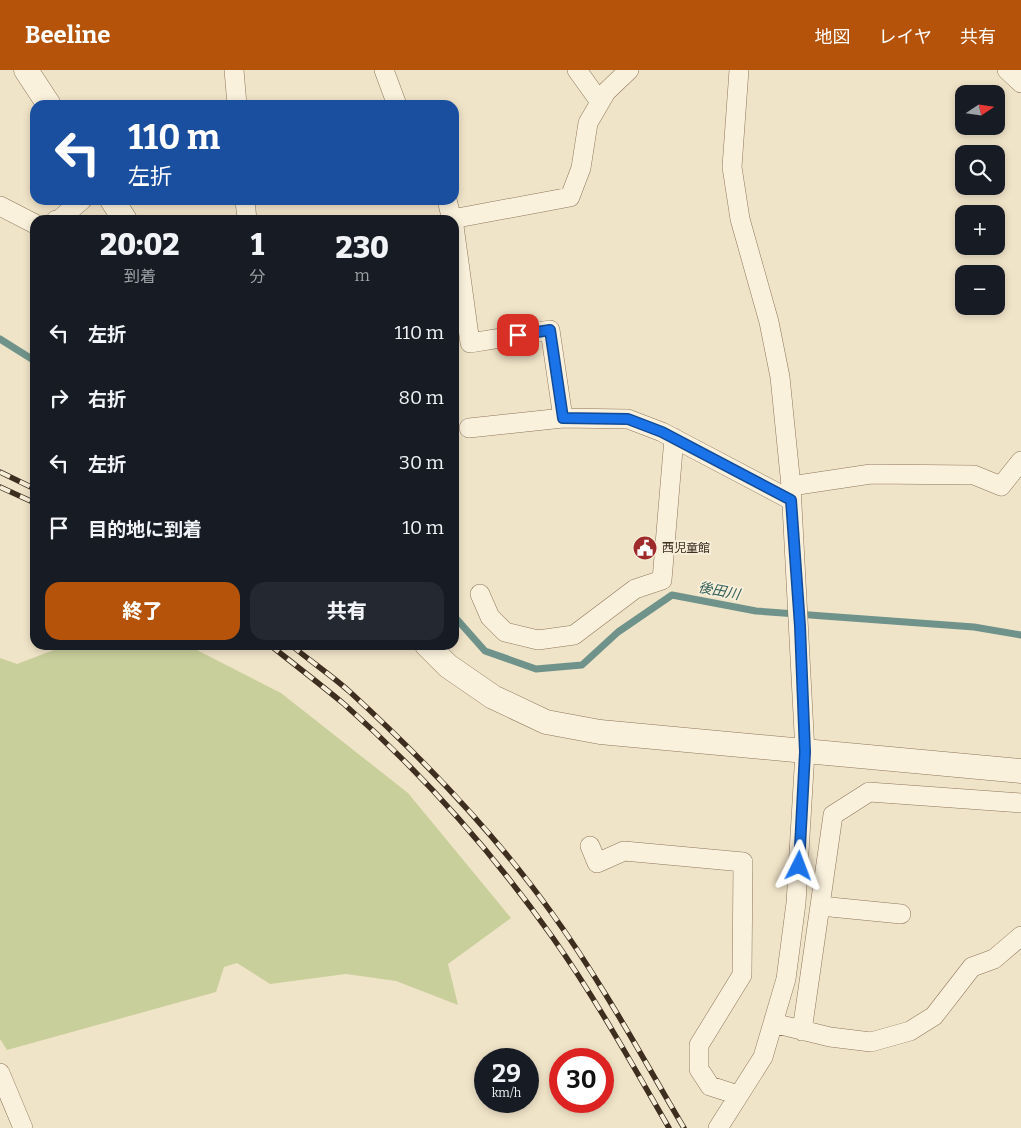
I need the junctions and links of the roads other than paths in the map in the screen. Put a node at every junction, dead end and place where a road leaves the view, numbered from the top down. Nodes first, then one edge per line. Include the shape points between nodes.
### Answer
1 (26, 70) edge
2 (234, 70) edge
3 (384, 70) edge
4 (577, 70) edge
5 (628, 70) edge
6 (739, 70) edge
7 (1006, 70) edge
8 (1021, 83) edge
9 (46, 100) edge
10 (237, 100) edge
11 (395, 100) edge
12 (600, 102) junction
13 (76, 205) edge
14 (0, 206) edge
15 (65, 215) edge
16 (459, 219) edge
17 (30, 221) edge
18 (459, 263) edge
19 (563, 418) junction
20 (469, 428) dead end
21 (674, 438) junction
22 (1021, 462) edge
23 (791, 493) junction
24 (480, 594) dead end
25 (432, 650) edge
26 (805, 752) junction
27 (1021, 771) edge
28 (1021, 803) edge
29 (590, 846) dead end
30 (820, 906) junction
31 (901, 914) dead end
32 (1021, 936) edge
33 (773, 1023) junction
34 (802, 1031) junction
35 (0, 1073) edge
36 (738, 1096) junction
37 (23, 1128) edge
38 (718, 1128) edge

1 - 9 street
2 - 10 street
3 - 11 street
4 - 12 street
5 - 12 street
6 - 23 street via 732,167 740,219 770,322 780,377
7 - 8 street
12 - 16 street via 588,124 581,168 570,197
13 - 15 street
14 - 17 street
18 - 19 street via 470,343 550,330
19 - 20 street
19 - 21 street via 628,419
21 - 23 street
21 - 24 street via 662,580 635,589 574,635 538,640 505,632 490,617
22 - 23 street via 1001,486 974,475 871,474
23 - 26 street
25 - 26 street via 448,666 493,697 546,722 600,732
26 - 27 street
26 - 33 street via 796,904 786,979
28 - 30 street via 869,792 833,815
29 - 36 street via 597,863 624,851 743,862 742,975 700,1045 699,1069 710,1086
30 - 31 street
30 - 34 street
32 - 34 street via 994,959 972,967 934,1016 910,1031 871,1042
33 - 34 street
33 - 36 street via 763,1056
35 - 37 street
36 - 38 street

